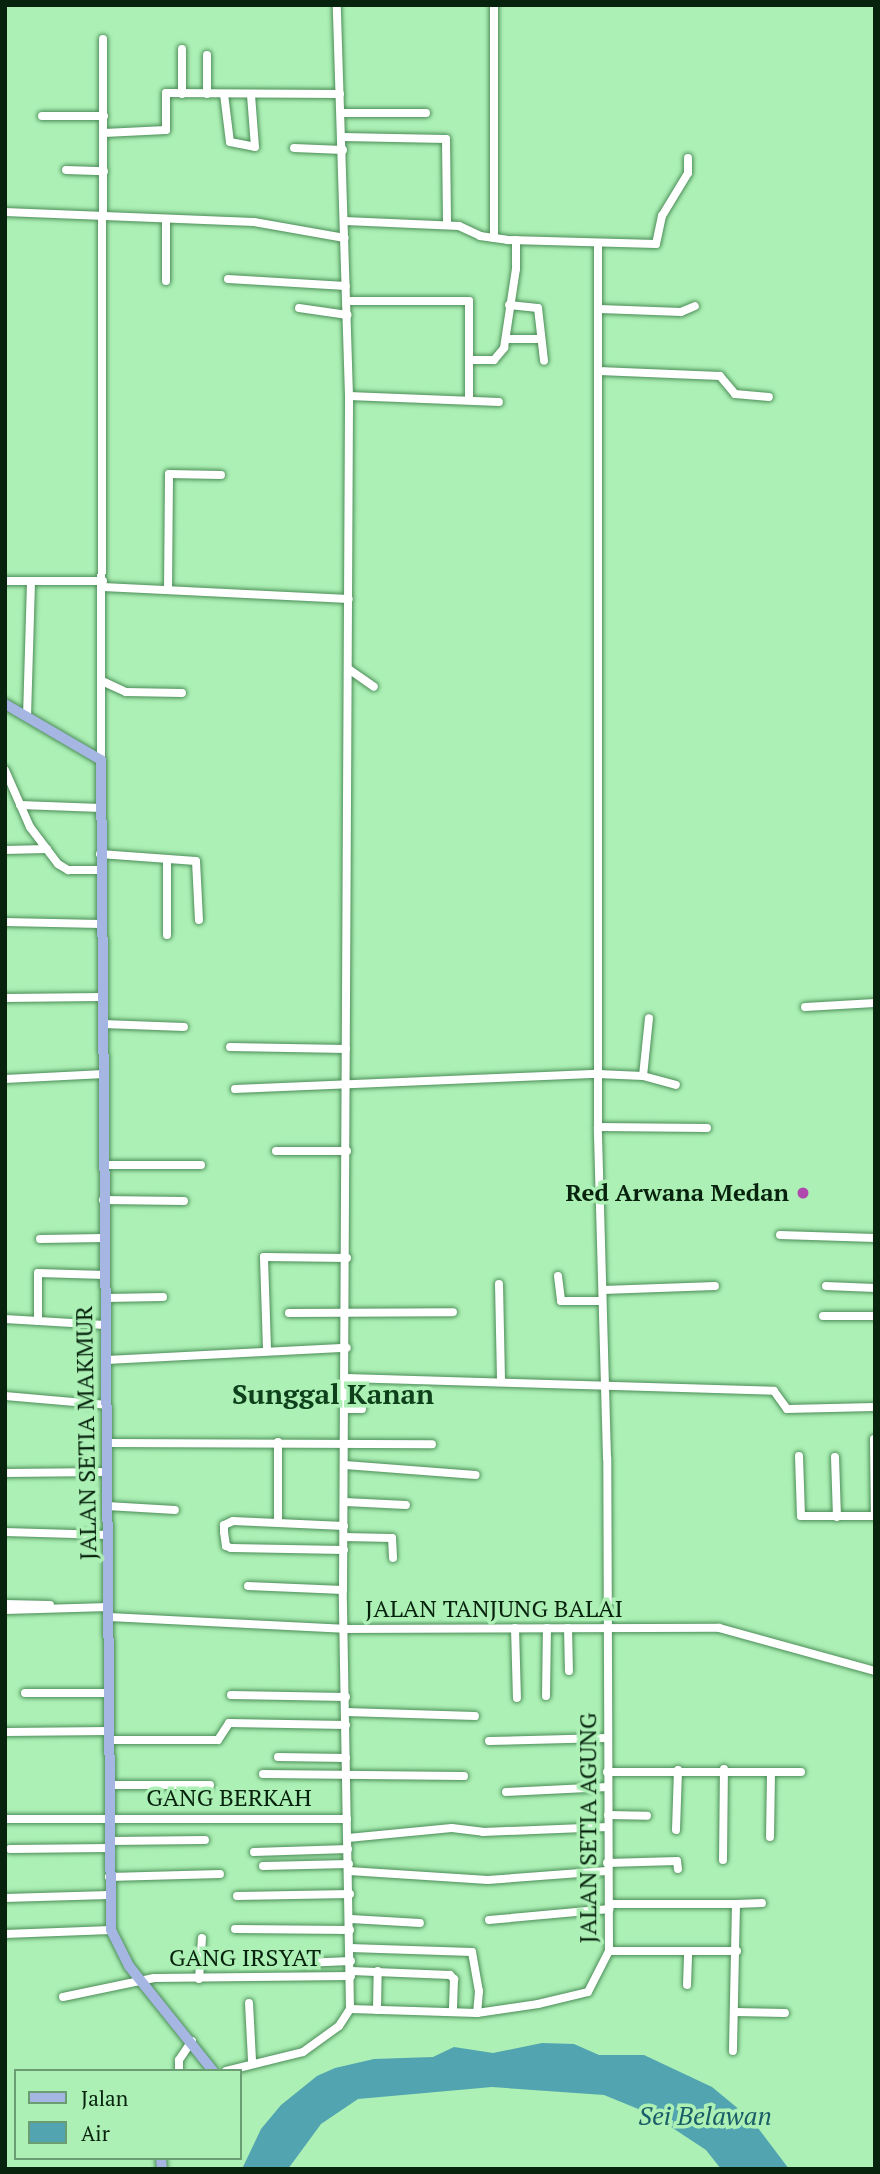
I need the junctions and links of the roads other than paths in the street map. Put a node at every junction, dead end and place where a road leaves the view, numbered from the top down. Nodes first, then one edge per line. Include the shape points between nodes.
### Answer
1 (337, 5) edge
2 (494, 5) edge
3 (103, 39) dead end
4 (182, 49) dead end
5 (207, 55) dead end
6 (182, 94) junction
7 (207, 94) junction
8 (224, 94) junction
9 (251, 94) junction
10 (340, 94) junction
11 (341, 113) junction
12 (426, 113) dead end
13 (42, 116) dead end
14 (104, 116) junction
15 (104, 133) junction
16 (342, 137) junction
17 (294, 148) dead end
18 (343, 150) junction
19 (688, 158) dead end
20 (66, 170) dead end
21 (104, 171) junction
22 (5, 212) edge
23 (104, 217) junction
24 (166, 219) junction
25 (345, 221) junction
26 (447, 225) junction
27 (345, 238) junction
28 (494, 238) junction
29 (516, 240) junction
30 (598, 243) junction
31 (228, 279) dead end
32 (166, 281) dead end
33 (346, 286) junction
34 (346, 301) junction
35 (509, 305) junction
36 (695, 306) dead end
37 (299, 308) dead end
38 (600, 309) junction
39 (347, 315) junction
40 (506, 339) junction
41 (540, 339) junction
42 (469, 360) junction
43 (544, 361) dead end
44 (599, 370) junction
45 (349, 396) junction
46 (769, 397) dead end
47 (469, 400) junction
48 (499, 402) dead end
49 (221, 475) dead end
50 (5, 581) edge
51 (31, 581) junction
52 (103, 584) junction
53 (168, 590) junction
54 (349, 599) junction
55 (350, 670) junction
56 (102, 681) junction
57 (374, 687) dead end
58 (182, 693) dead end
59 (7, 706) edge
60 (27, 717) junction
61 (101, 760) junction
62 (5, 770) edge
63 (20, 805) junction
64 (101, 808) junction
65 (47, 849) junction
66 (5, 850) edge
67 (100, 855) junction
68 (167, 859) junction
69 (100, 870) junction
70 (199, 920) dead end
71 (5, 922) edge
72 (101, 924) junction
73 (167, 935) dead end
74 (102, 997) junction
75 (5, 998) edge
76 (875, 1003) edge
77 (805, 1007) dead end
78 (649, 1018) dead end
79 (103, 1024) junction
80 (184, 1027) dead end
81 (230, 1047) dead end
82 (346, 1049) junction
83 (598, 1073) junction
84 (104, 1074) junction
85 (642, 1076) junction
86 (5, 1079) edge
87 (347, 1085) junction
88 (676, 1085) dead end
89 (235, 1089) dead end
90 (598, 1127) junction
91 (707, 1128) dead end
92 (276, 1151) dead end
93 (346, 1152) junction
94 (103, 1165) junction
95 (201, 1165) dead end
96 (103, 1200) junction
97 (184, 1201) dead end
98 (780, 1235) dead end
99 (104, 1238) junction
100 (875, 1238) edge
101 (40, 1239) dead end
102 (347, 1258) junction
103 (105, 1275) junction
104 (558, 1276) dead end
105 (499, 1284) dead end
106 (715, 1286) dead end
107 (826, 1286) dead end
108 (875, 1288) edge
109 (603, 1290) junction
110 (163, 1297) dead end
111 (106, 1298) junction
112 (602, 1301) junction
113 (346, 1312) junction
114 (453, 1312) dead end
115 (289, 1313) dead end
116 (823, 1316) dead end
117 (875, 1316) edge
118 (5, 1319) edge
119 (38, 1321) junction
120 (105, 1325) junction
121 (346, 1348) junction
122 (267, 1349) junction
123 (106, 1360) junction
124 (346, 1378) junction
125 (501, 1382) junction
126 (604, 1387) junction
127 (5, 1396) edge
128 (107, 1405) junction
129 (875, 1407) edge
130 (345, 1409) junction
131 (362, 1409) dead end
132 (874, 1439) edge
133 (345, 1440) junction
134 (278, 1442) junction
135 (107, 1443) junction
136 (432, 1444) dead end
137 (799, 1456) dead end
138 (835, 1457) dead end
139 (345, 1465) junction
140 (106, 1472) junction
141 (5, 1473) edge
142 (476, 1475) dead end
143 (345, 1502) junction
144 (406, 1505) dead end
145 (107, 1506) junction
146 (175, 1510) dead end
147 (875, 1516) edge
148 (837, 1517) junction
149 (278, 1523) junction
150 (344, 1526) junction
151 (5, 1532) edge
152 (108, 1535) junction
153 (344, 1537) junction
154 (344, 1550) junction
155 (393, 1558) dead end
156 (248, 1586) dead end
157 (343, 1590) junction
158 (5, 1604) edge
159 (59, 1608) junction
160 (5, 1610) edge
161 (109, 1612) junction
162 (515, 1628) junction
163 (547, 1628) junction
164 (568, 1628) junction
165 (606, 1628) junction
166 (343, 1629) junction
167 (569, 1671) dead end
168 (875, 1671) edge
169 (25, 1693) dead end
170 (109, 1693) junction
171 (231, 1695) dead end
172 (546, 1696) dead end
173 (346, 1698) junction
174 (517, 1698) dead end
175 (346, 1712) junction
176 (475, 1716) dead end
177 (346, 1725) junction
178 (5, 1732) edge
179 (109, 1735) junction
180 (607, 1738) junction
181 (489, 1741) dead end
182 (278, 1757) dead end
183 (346, 1758) junction
184 (724, 1769) junction
185 (678, 1770) junction
186 (607, 1772) junction
187 (771, 1772) junction
188 (801, 1772) dead end
189 (263, 1774) dead end
190 (346, 1774) junction
191 (464, 1776) dead end
192 (109, 1785) junction
193 (210, 1785) dead end
194 (608, 1787) junction
195 (506, 1792) dead end
196 (608, 1815) junction
197 (110, 1816) junction
198 (647, 1816) dead end
199 (5, 1819) edge
200 (347, 1819) junction
201 (608, 1827) junction
202 (676, 1830) dead end
203 (770, 1837) dead end
204 (348, 1838) junction
205 (205, 1840) dead end
206 (109, 1845) junction
207 (10, 1849) dead end
208 (348, 1849) junction
209 (254, 1852) dead end
210 (723, 1860) dead end
211 (262, 1866) dead end
212 (607, 1867) junction
213 (349, 1868) junction
214 (678, 1869) dead end
215 (220, 1874) dead end
216 (109, 1877) junction
217 (350, 1894) junction
218 (109, 1895) junction
219 (237, 1896) dead end
220 (5, 1898) edge
221 (762, 1903) dead end
222 (736, 1904) junction
223 (609, 1907) junction
224 (351, 1919) junction
225 (489, 1920) dead end
226 (420, 1923) dead end
227 (235, 1929) dead end
228 (111, 1930) junction
229 (350, 1930) junction
230 (5, 1934) edge
231 (202, 1938) dead end
232 (350, 1948) junction
233 (609, 1951) junction
234 (737, 1951) junction
235 (688, 1952) junction
236 (351, 1961) junction
237 (302, 1963) dead end
238 (378, 1972) junction
239 (351, 1973) junction
240 (200, 1979) junction
241 (141, 1981) junction
242 (687, 1985) dead end
243 (63, 1997) dead end
244 (249, 2003) dead end
245 (350, 2009) junction
246 (377, 2010) junction
247 (453, 2012) junction
248 (735, 2012) junction
249 (477, 2013) junction
250 (785, 2013) dead end
251 (192, 2041) junction
252 (733, 2051) dead end
253 (252, 2061) junction
254 (179, 2069) edge
255 (212, 2069) edge
256 (231, 2069) edge

1 - 10 street
2 - 28 street
3 - 14 street
4 - 6 street
5 - 7 street
6 - 7 street
6 - 15 street via 166,93 164,131
7 - 8 street
8 - 9 street
8 - 9 street via 230,142 255,147
9 - 10 street
10 - 11 street
11 - 12 street
11 - 16 street
13 - 14 street
14 - 15 street
15 - 21 street
16 - 18 street
16 - 26 street via 446,139
17 - 18 street
18 - 25 street
19 - 30 street via 688,173 662,216 658,243
20 - 21 street
21 - 23 street
22 - 23 street
23 - 24 street
23 - 52 street
24 - 27 street via 254,222
24 - 32 street
25 - 26 street
25 - 27 street
26 - 28 street
27 - 33 street
28 - 29 street
29 - 30 street
29 - 35 street
30 - 38 street, JALAN SETIA AGUNG
31 - 33 street
33 - 34 street
34 - 39 street
34 - 42 street via 467,299
35 - 40 street
35 - 41 street via 538,308
36 - 38 street via 681,312
37 - 39 street
38 - 44 street, JALAN SETIA AGUNG
39 - 45 street
40 - 41 street
40 - 42 street via 500,357
41 - 43 street
42 - 47 street
44 - 46 street via 713,375 723,378 735,394
44 - 83 street, JALAN SETIA AGUNG
45 - 47 street
45 - 54 street
47 - 48 street
49 - 53 street via 169,474
50 - 51 street
51 - 52 street
51 - 60 street
52 - 53 street
52 - 56 street
53 - 54 street
54 - 55 street
55 - 57 street
55 - 82 street
56 - 58 street via 126,692
56 - 61 street
59 - 60 main road
60 - 61 main road
61 - 64 main road, JALAN SETIA MAKMUR
62 - 63 street
63 - 64 street
63 - 65 street
64 - 67 main road, JALAN SETIA MAKMUR
65 - 66 street
65 - 69 street via 68,870
67 - 68 street
67 - 69 main road, JALAN SETIA MAKMUR
68 - 70 street via 197,863
68 - 73 street
69 - 72 main road, JALAN SETIA MAKMUR
71 - 72 street
72 - 74 main road, JALAN SETIA MAKMUR
74 - 75 street
74 - 79 main road, JALAN SETIA MAKMUR
76 - 77 street
78 - 85 street
79 - 80 street
79 - 84 main road, JALAN SETIA MAKMUR
81 - 82 street
82 - 87 street
83 - 85 street
83 - 87 street
83 - 90 street, JALAN SETIA AGUNG
84 - 86 street
84 - 94 main road, JALAN SETIA MAKMUR
85 - 88 street
87 - 89 street
87 - 93 street
90 - 91 street
90 - 109 street, JALAN SETIA AGUNG
92 - 93 street
93 - 102 street
94 - 95 street
94 - 96 main road, JALAN SETIA MAKMUR
96 - 97 street
96 - 99 main road, JALAN SETIA MAKMUR
98 - 100 street
99 - 101 street
99 - 103 main road, JALAN SETIA MAKMUR
102 - 113 street
102 - 122 street via 264,1257
103 - 111 main road, JALAN SETIA MAKMUR
103 - 119 street via 38,1273
104 - 112 street via 560,1301
105 - 125 street
106 - 109 street
107 - 108 street
109 - 112 street, JALAN SETIA AGUNG
110 - 111 street
111 - 120 main road, JALAN SETIA MAKMUR
112 - 126 street, JALAN SETIA AGUNG
113 - 114 street
113 - 115 street
113 - 121 street
116 - 117 street
118 - 119 street
119 - 120 street
120 - 123 main road, JALAN SETIA MAKMUR
121 - 122 street
121 - 124 street
122 - 123 street
123 - 128 main road, JALAN SETIA MAKMUR
124 - 125 street
124 - 130 street
125 - 126 street
126 - 129 street via 774,1391 787,1409
126 - 165 street, JALAN SETIA AGUNG
127 - 128 street
128 - 135 main road, JALAN SETIA MAKMUR
130 - 131 street
130 - 133 street
132 - 147 street
133 - 134 street
133 - 136 street
133 - 139 street
134 - 135 street
134 - 149 street
135 - 140 main road, JALAN SETIA MAKMUR
137 - 148 street via 799,1514
138 - 148 street
139 - 142 street
139 - 143 street
140 - 141 street
140 - 145 main road, JALAN SETIA MAKMUR
143 - 144 street
143 - 150 street
145 - 146 street
145 - 152 main road, JALAN SETIA MAKMUR
147 - 148 street
149 - 150 street
149 - 154 street via 228,1522 226,1546
150 - 153 street
151 - 152 street
152 - 161 main road, JALAN SETIA MAKMUR
153 - 154 street
153 - 155 street via 392,1538
154 - 157 street
156 - 157 street
157 - 166 street
158 - 159 street
159 - 160 street
159 - 161 street, JALAN TANJUNG BALAI
161 - 166 street, JALAN TANJUNG BALAI
161 - 170 main road, JALAN SETIA MAKMUR
162 - 163 street, JALAN TANJUNG BALAI
162 - 166 street, JALAN TANJUNG BALAI
162 - 174 street
163 - 164 street, JALAN TANJUNG BALAI
163 - 172 street
164 - 165 street, JALAN TANJUNG BALAI
164 - 167 street
165 - 168 street, JALAN TANJUNG BALAI via 719,1628
165 - 180 street, JALAN SETIA AGUNG
166 - 173 street
169 - 170 street
170 - 179 main road, JALAN SETIA MAKMUR
171 - 173 street
173 - 175 street
175 - 176 street
175 - 177 street
177 - 179 street via 229,1723 218,1740
177 - 183 street
178 - 179 street
179 - 192 main road, JALAN SETIA MAKMUR
180 - 181 street
180 - 186 street, JALAN SETIA AGUNG
182 - 183 street
183 - 190 street
184 - 185 street
184 - 187 street
184 - 210 street
185 - 186 street
185 - 202 street
186 - 194 street, JALAN SETIA AGUNG
187 - 188 street
187 - 203 street
189 - 190 street
190 - 191 street
190 - 200 street
192 - 193 street
192 - 197 main road, JALAN SETIA MAKMUR
194 - 195 street
194 - 196 street, JALAN SETIA AGUNG
196 - 198 street
196 - 201 street, JALAN SETIA AGUNG
197 - 199 street, GANG BERKAH
197 - 200 street, GANG BERKAH
197 - 206 main road, JALAN SETIA MAKMUR
200 - 204 street
201 - 204 street via 483,1832 452,1828
201 - 212 street, JALAN SETIA AGUNG
204 - 208 street
205 - 206 street
206 - 207 street
206 - 216 main road, JALAN SETIA MAKMUR
208 - 209 street
208 - 213 street
211 - 213 street
212 - 213 street via 488,1880
212 - 214 street via 677,1861
212 - 223 street, JALAN SETIA AGUNG
213 - 217 street
215 - 216 street
216 - 218 main road, JALAN SETIA MAKMUR
217 - 219 street
217 - 224 street
218 - 220 street
218 - 228 main road, JALAN SETIA MAKMUR
221 - 222 street
222 - 223 street
222 - 234 street
223 - 225 street
223 - 233 street, JALAN SETIA AGUNG
224 - 226 street
224 - 229 street
227 - 229 street
228 - 230 street
228 - 241 main road, JALAN SETIA MAKMUR via 115,1945
229 - 232 street
231 - 240 street
232 - 236 street
232 - 249 street via 472,1952 479,1991
233 - 235 street
233 - 249 street, JALAN SETIA AGUNG via 588,1992
234 - 235 street
234 - 248 street
235 - 242 street
236 - 237 street
236 - 239 street
238 - 239 street, GANG IRSYAT
238 - 246 street
238 - 247 street, GANG IRSYAT via 450,1975 454,1979
239 - 240 street, GANG IRSYAT
239 - 245 street
240 - 241 street, GANG IRSYAT
241 - 243 street, GANG IRSYAT
241 - 251 main road, JALAN SETIA MAKMUR
244 - 253 street
245 - 246 street, JALAN SETIA AGUNG
245 - 253 street via 339,2026 303,2052
246 - 247 street, JALAN SETIA AGUNG
247 - 249 street, JALAN SETIA AGUNG
248 - 250 street
248 - 252 street
251 - 254 street via 179,2060
251 - 255 main road, JALAN SETIA MAKMUR
253 - 256 street

